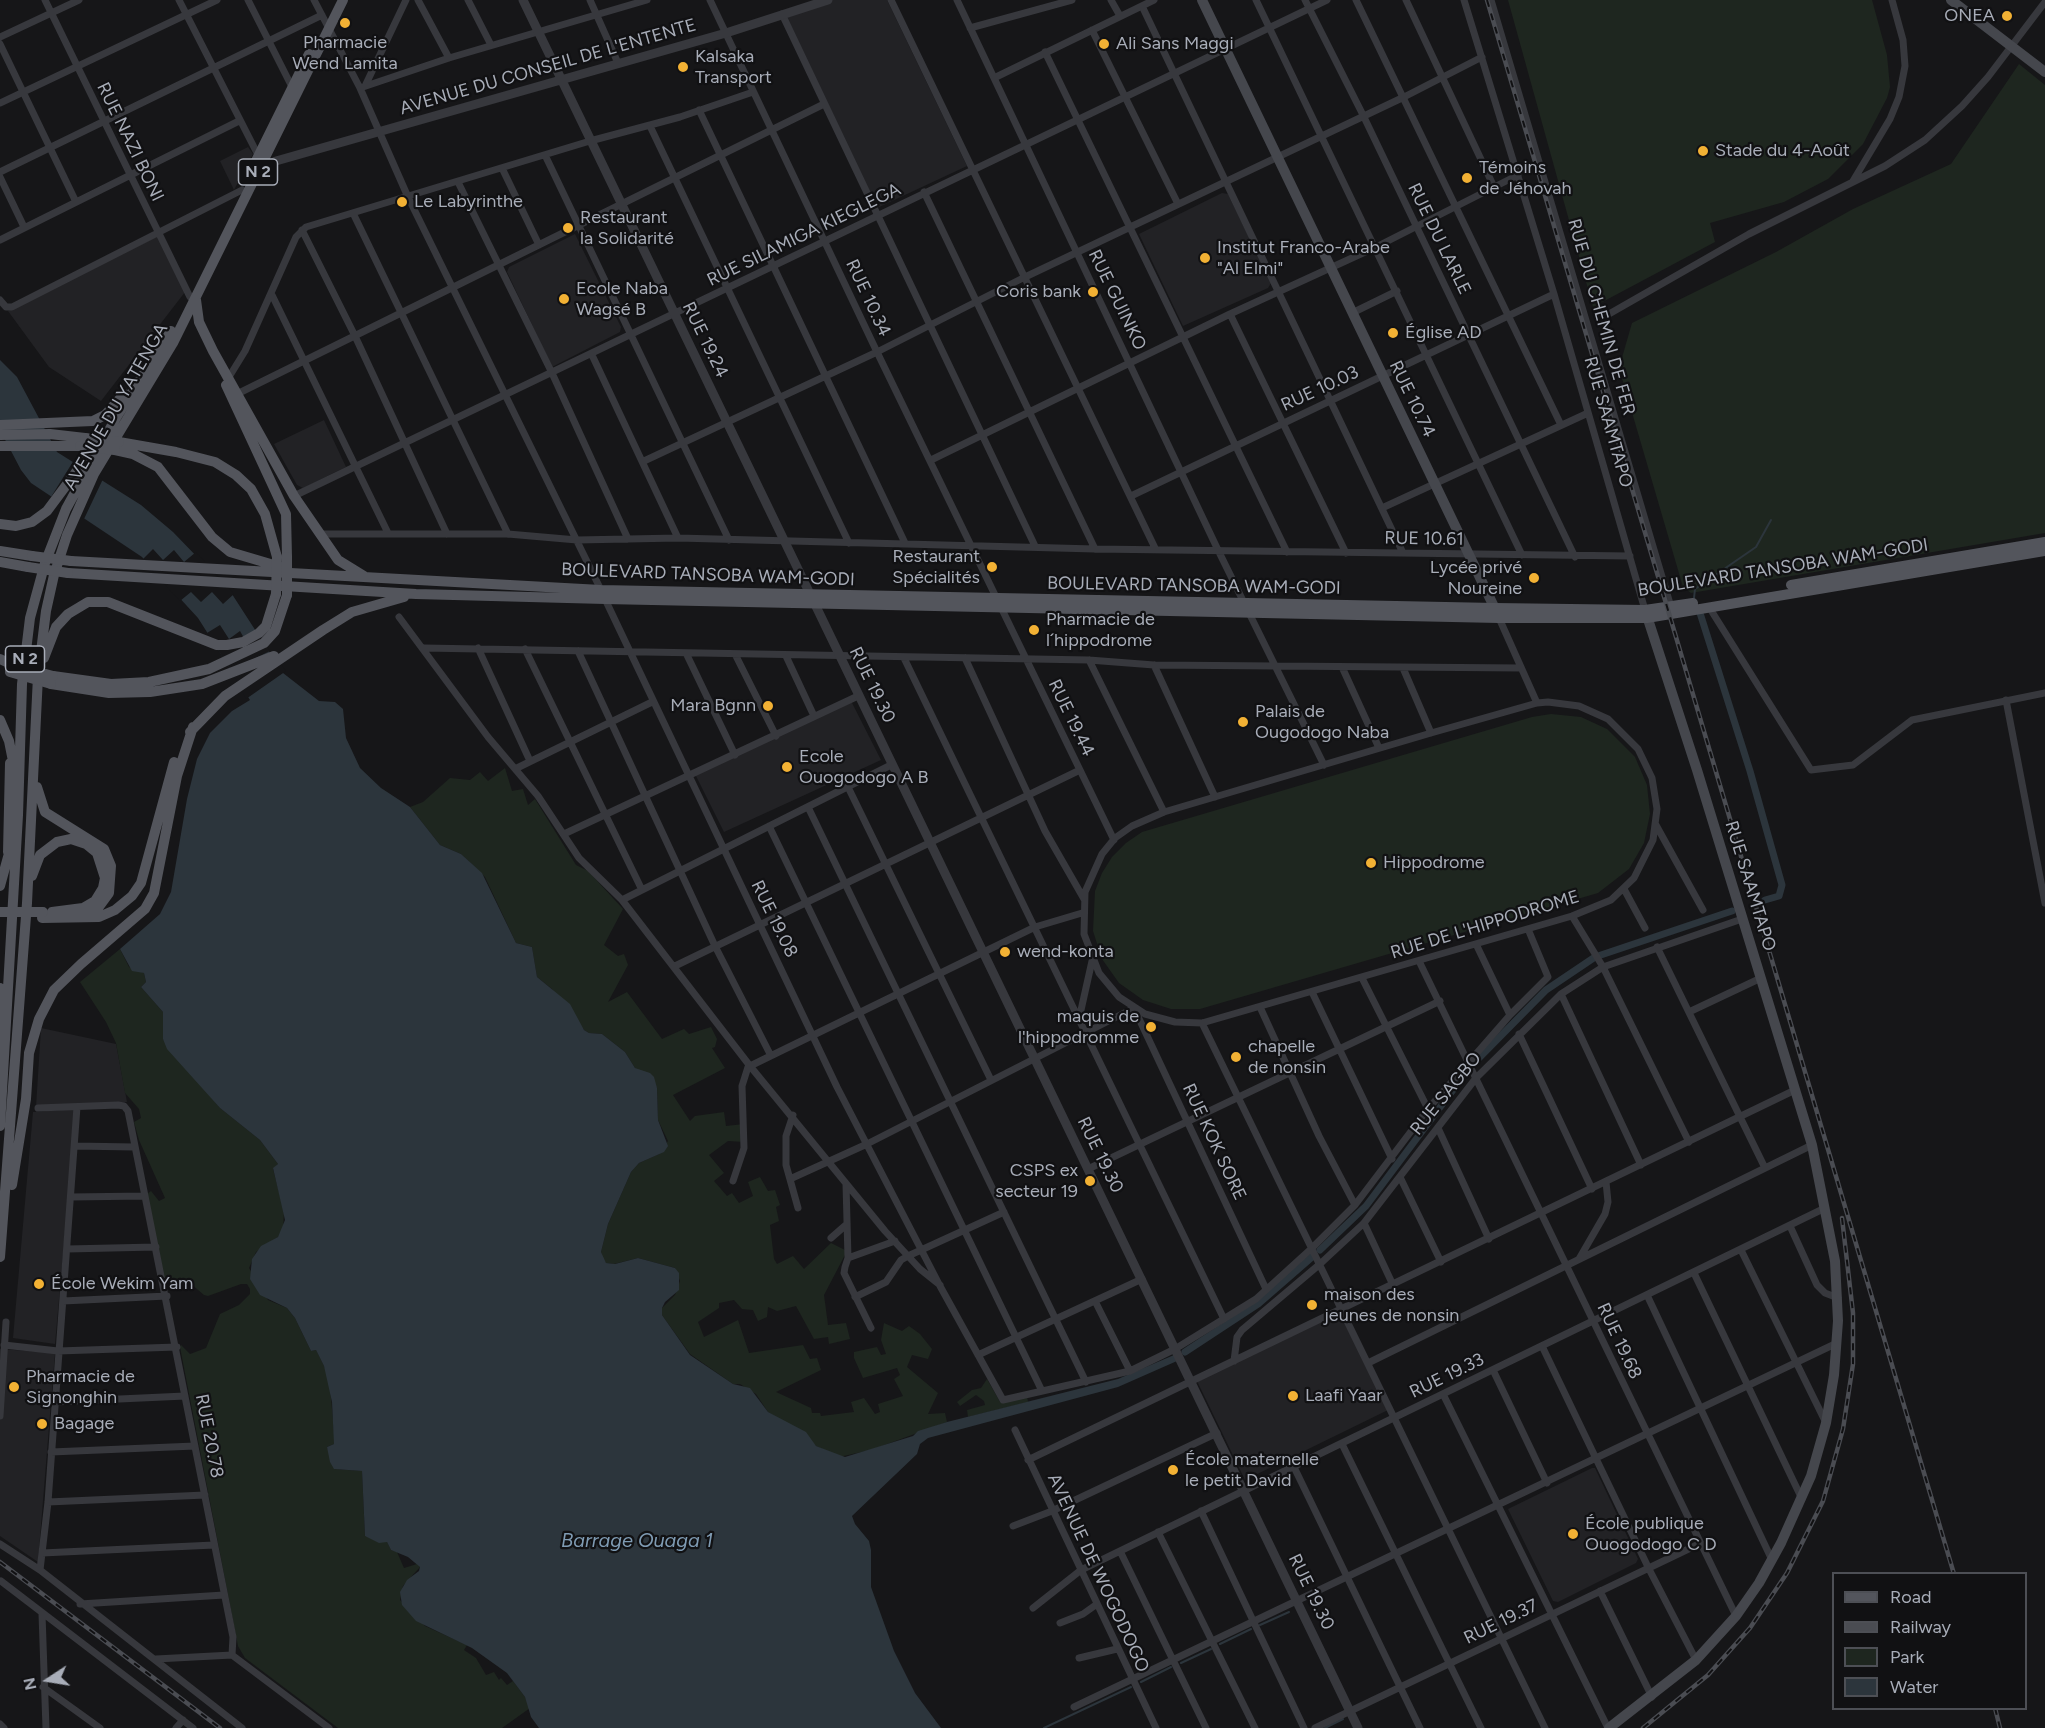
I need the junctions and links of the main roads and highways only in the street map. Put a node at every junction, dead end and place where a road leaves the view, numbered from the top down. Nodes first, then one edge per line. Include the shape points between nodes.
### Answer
1 (335, 0) edge
2 (343, 0) edge
3 (1202, 0) edge
4 (1951, 0) edge
5 (326, 21) junction
6 (2045, 72) edge
7 (263, 153) junction
8 (193, 297) junction
9 (213, 351) junction
10 (143, 374) junction
11 (0, 432) edge
12 (83, 442) junction
13 (4, 446) edge
14 (117, 446) junction
15 (88, 470) junction
16 (71, 511) junction
17 (0, 524) edge
18 (2045, 542) edge
19 (0, 551) edge
20 (2045, 551) edge
21 (282, 557) junction
22 (0, 562) edge
23 (30, 562) junction
24 (70, 567) junction
25 (316, 576) junction
26 (370, 579) junction
27 (416, 594) junction
28 (603, 595) junction
29 (1497, 613) junction
30 (1646, 614) junction
31 (262, 638) junction
32 (0, 659) edge
33 (274, 659) junction
34 (7, 669) edge
35 (52, 680) junction
36 (37, 691) junction
37 (0, 720) edge
38 (193, 727) junction
39 (9, 741) junction
40 (34, 771) junction
41 (18, 815) junction
42 (7, 864) junction
43 (0, 886) edge
44 (27, 903) junction
45 (0, 912) edge
46 (43, 915) junction
47 (0, 918) edge
48 (66, 919) junction
49 (0, 988) edge
50 (6, 1055) junction
51 (1, 1105) edge
52 (0, 1126) edge
53 (2, 1236) junction
54 (0, 1257) edge
55 (1608, 1728) edge

1 - 5 main road, AVENUE DU YATENGA / N 2
2 - 5 main road, AVENUE DU YATENGA / N 2
3 - 29 main road, RUE 10.74
4 - 6 main road
5 - 7 main road, AVENUE DU YATENGA / N 2
5 - 7 main road, AVENUE DU YATENGA / N 2
7 - 8 main road, AVENUE DU YATENGA / N 2
7 - 8 main road, AVENUE DU YATENGA / N 2 via 258,172
8 - 9 main road via 199,322
8 - 10 main road, AVENUE DU YATENGA / N 2
8 - 15 main road, AVENUE DU YATENGA / N 2 via 173,343
9 - 21 main road via 286,514
9 - 26 main road via 318,534 338,560
10 - 11 main road via 105,415 93,421 42,423
10 - 15 main road, AVENUE DU YATENGA / N 2
11 - 12 main road via 50,434
12 - 13 main road
12 - 14 main road, bridge
14 - 21 main road via 176,452 215,462 236,475 252,489
14 - 25 main road via 158,467 212,537 230,552
15 - 16 main road, AVENUE DU YATENGA / N 2
15 - 17 main road via 32,522
16 - 36 main road, AVENUE DU YATENGA / N 2 via 45,611
16 - 41 main road, AVENUE DU YATENGA / N 2 via 45,563 30,618 22,684
18 - 30 main road, BOULEVARD TANSOBA WAM-GODI
19 - 23 main road
20 - 30 main road, BOULEVARD TANSOBA WAM-GODI
21 - 31 main road, bridge via 281,595
22 - 23 main road
23 - 24 main road, bridge
24 - 25 main road
24 - 27 main road, BOULEVARD TANSOBA WAM-GODI via 156,579
25 - 26 main road, BOULEVARD TANSOBA WAM-GODI
26 - 28 main road, BOULEVARD TANSOBA WAM-GODI
27 - 28 main road, BOULEVARD TANSOBA WAM-GODI
27 - 33 main road via 352,612
28 - 29 main road, BOULEVARD TANSOBA WAM-GODI
29 - 30 main road, BOULEVARD TANSOBA WAM-GODI
30 - 55 main road, RUE SAAMTAPO via 1812,1145 1835,1262 1837,1343 1826,1423 1802,1499 1772,1560 1736,1616 1696,1660
31 - 35 main road via 225,662 185,676 111,684
31 - 36 main road via 217,645 108,602 88,603 68,614 56,627
32 - 34 main road
33 - 35 main road via 202,684 150,692 109,693
33 - 38 main road
34 - 35 main road, bridge
36 - 40 main road, AVENUE DU YATENGA / N 2
37 - 39 main road
38 - 48 main road via 178,750 141,883 115,910 99,917
38 - 53 main road via 180,764 154,893 145,909 54,990 39,1019 29,1053 17,1161
39 - 41 main road
39 - 42 main road
40 - 44 main road, AVENUE DU YATENGA / N 2
40 - 48 main road via 45,812 104,849 111,866 110,893 98,908
41 - 42 main road
41 - 50 main road, AVENUE DU YATENGA / N 2
42 - 43 main road
44 - 46 main road via 40,855 57,842 71,839 86,844 97,853 103,866 103,888 83,908
44 - 53 main road, AVENUE DU YATENGA / N 2
45 - 46 main road, bridge
46 - 47 main road
46 - 48 main road
49 - 50 main road via 0,1027
50 - 51 main road, AVENUE DU YATENGA / N 2
51 - 52 main road, AVENUE DU YATENGA / N 2
53 - 54 main road, AVENUE DU YATENGA / N 2

